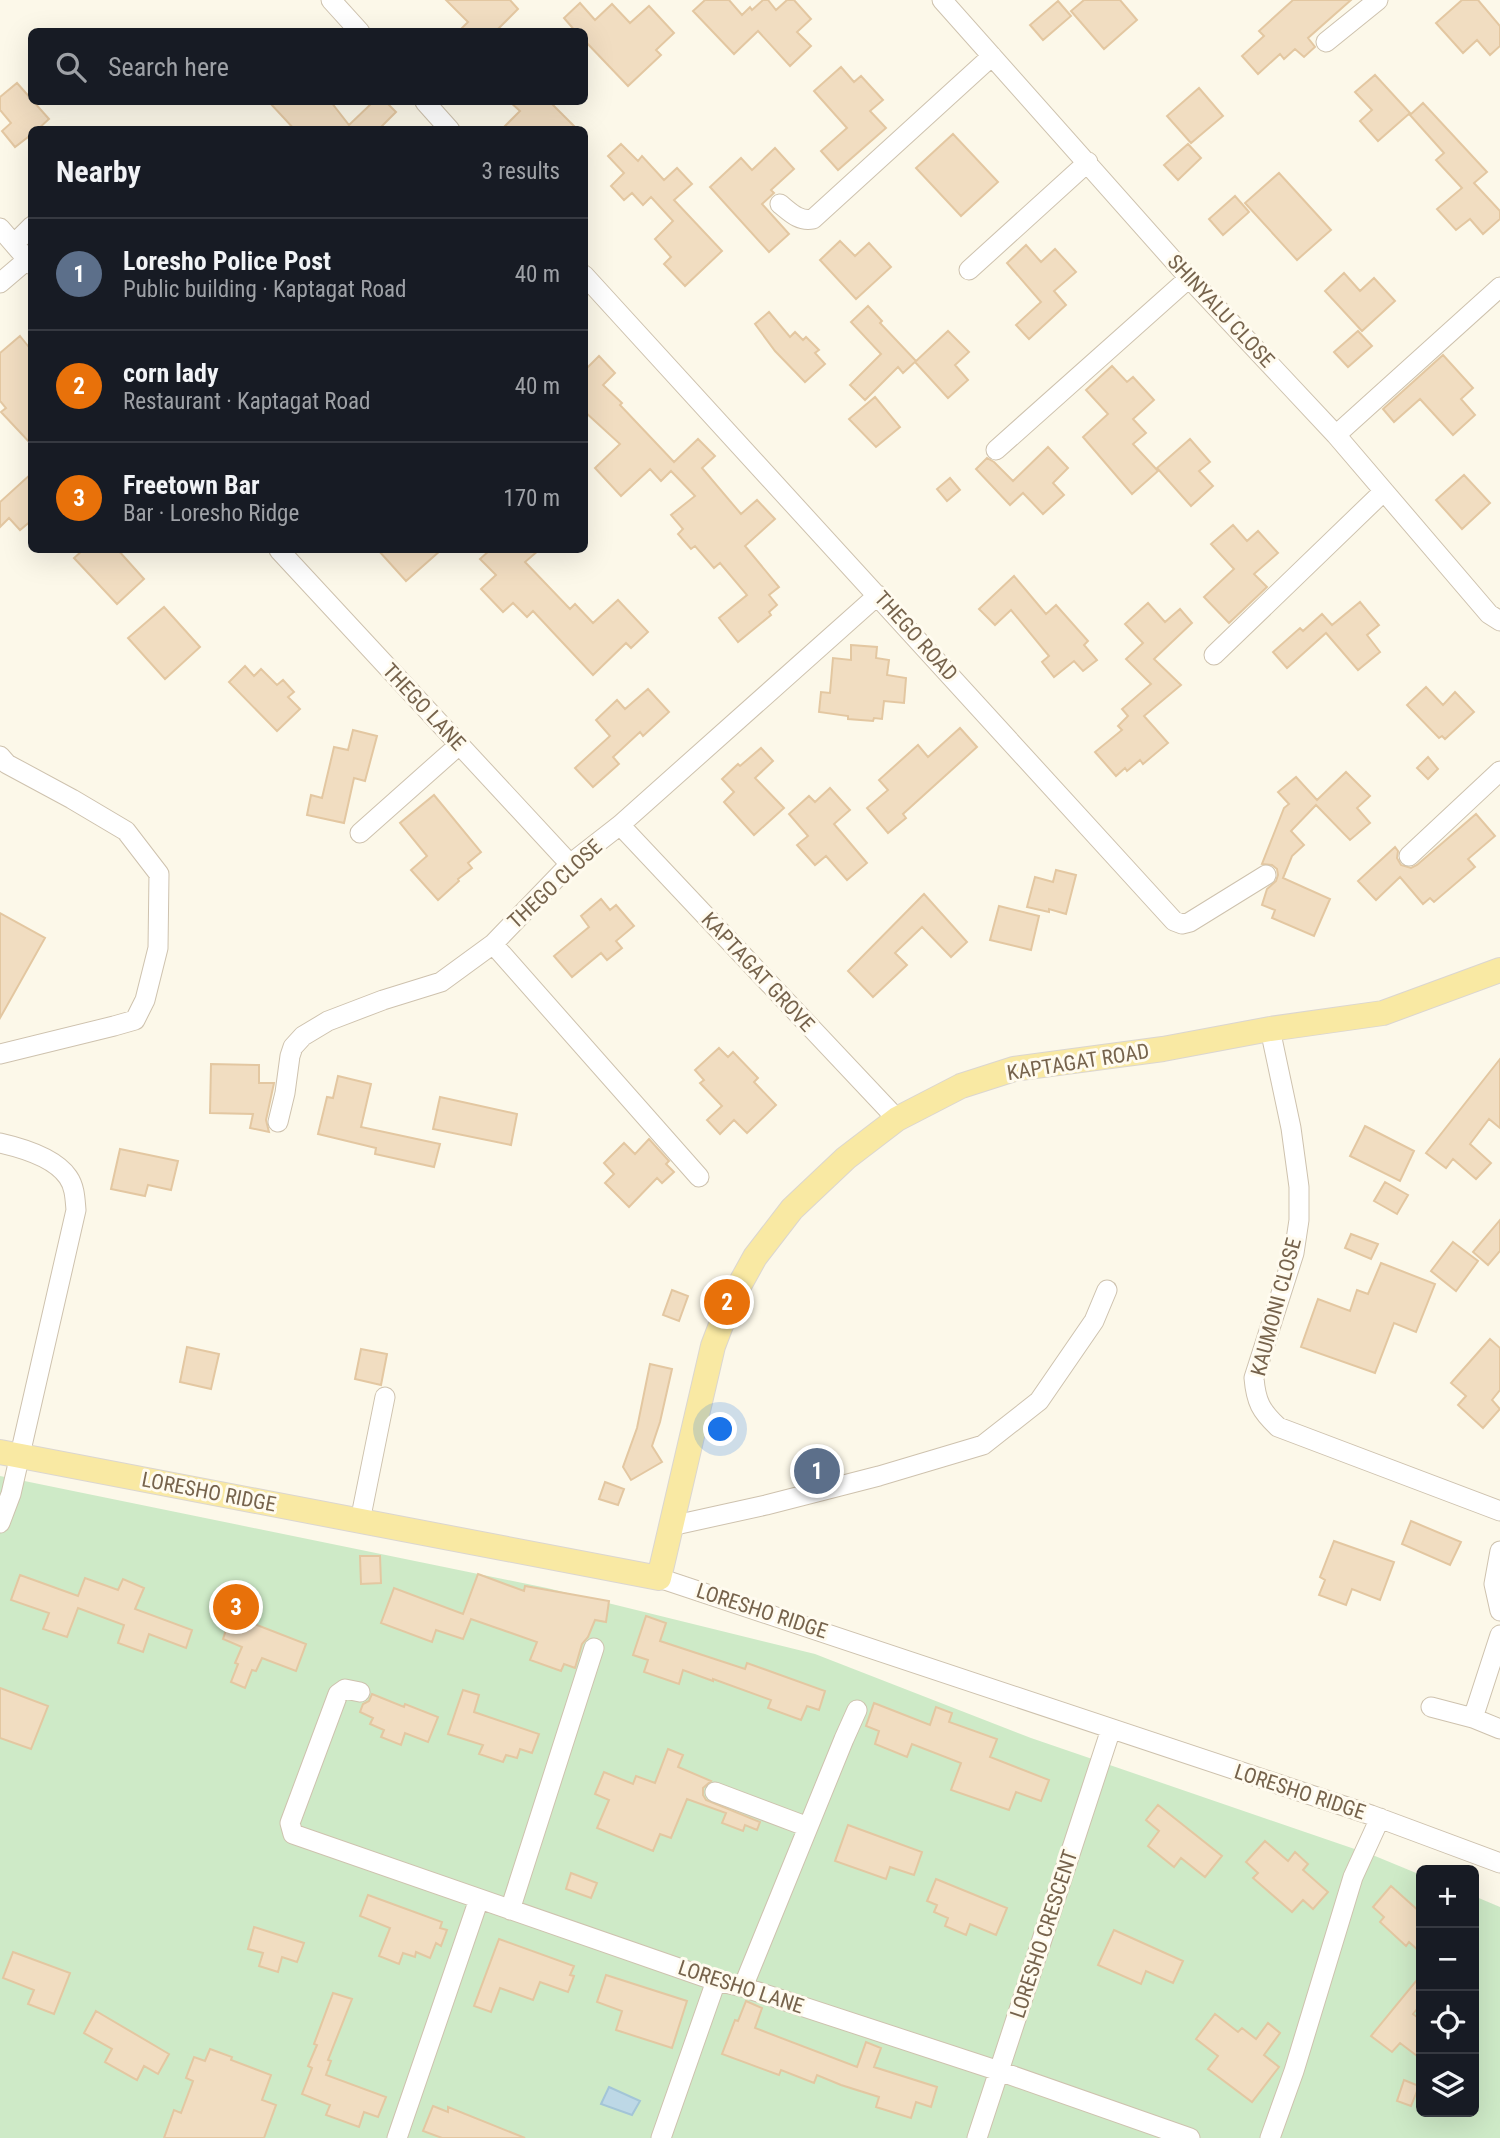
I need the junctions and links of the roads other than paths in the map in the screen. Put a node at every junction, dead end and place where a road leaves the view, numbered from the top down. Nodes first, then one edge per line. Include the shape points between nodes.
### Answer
1 (331, 0) edge
2 (942, 0) edge
3 (1378, 0) edge
4 (356, 28) edge
5 (1326, 42) dead end
6 (992, 56) junction
7 (428, 105) edge
8 (446, 126) edge
9 (1088, 162) junction
10 (780, 204) dead end
11 (0, 228) edge
12 (28, 230) edge
13 (14, 244) junction
14 (28, 261) edge
15 (28, 263) edge
16 (969, 270) dead end
17 (1189, 278) junction
18 (588, 279) edge
19 (0, 283) edge
20 (1500, 287) edge
21 (1336, 435) junction
22 (996, 450) dead end
23 (1384, 491) junction
24 (282, 553) edge
25 (878, 595) junction
26 (1500, 621) edge
27 (1214, 655) dead end
28 (459, 746) junction
29 (0, 756) edge
30 (1500, 771) edge
31 (620, 825) junction
32 (360, 833) dead end
33 (1409, 856) dead end
34 (570, 864) junction
35 (1266, 875) dead end
36 (493, 944) junction
37 (1500, 970) edge
38 (1270, 1029) junction
39 (0, 1054) edge
40 (897, 1119) junction
41 (278, 1122) dead end
42 (0, 1143) edge
43 (699, 1177) dead end
44 (1107, 1290) dead end
45 (386, 1397) dead end
46 (9, 1454) edge
47 (1500, 1511) edge
48 (360, 1521) junction
49 (0, 1523) edge
50 (671, 1526) junction
51 (1500, 1551) edge
52 (659, 1578) junction
53 (1500, 1611) edge
54 (1500, 1635) edge
55 (594, 1648) dead end
56 (360, 1692) dead end
57 (1431, 1707) dead end
58 (857, 1710) dead end
59 (1473, 1718) junction
60 (1111, 1729) junction
61 (1500, 1730) edge
62 (715, 1792) dead end
63 (1380, 1818) junction
64 (808, 1827) junction
65 (1500, 1863) edge
66 (479, 1899) junction
67 (510, 1910) junction
68 (716, 1981) junction
69 (743, 1987) junction
70 (999, 2071) junction
71 (397, 2138) edge
72 (661, 2138) edge
73 (977, 2138) edge
74 (1190, 2138) edge
75 (1270, 2138) edge

1 - 4 street
2 - 6 street, SHINYALU CLOSE
3 - 5 street
6 - 9 street, SHINYALU CLOSE
6 - 10 street via 813,219 798,218
7 - 8 street
9 - 16 street
9 - 17 street, SHINYALU CLOSE
11 - 13 street
12 - 13 street
13 - 14 street
15 - 19 street
17 - 21 street, SHINYALU CLOSE
17 - 22 street
18 - 25 street, THEGO ROAD
20 - 21 street
21 - 23 street, SHINYALU CLOSE
23 - 26 street, SHINYALU CLOSE via 1489,614
23 - 27 street
24 - 28 street, THEGO LANE
25 - 31 street, THEGO CLOSE
25 - 35 street, THEGO ROAD via 1174,921 1190,922
28 - 32 street
28 - 34 street, THEGO LANE
29 - 39 street via 127,831 159,874 159,886 158,948 135,1020
30 - 33 street
31 - 34 street, THEGO CLOSE
31 - 40 street, KAPTAGAT GROVE
34 - 36 street, THEGO CLOSE
36 - 41 street, THEGO CLOSE via 441,982 328,1021 303,1036 290,1055
36 - 43 street
37 - 38 main road, KAPTAGAT ROAD via 1383,1013
38 - 40 main road, KAPTAGAT ROAD via 1014,1069 961,1086
38 - 47 street, KAUMONI CLOSE via 1291,1128 1299,1220 1294,1253 1254,1378 1255,1397 1278,1427
40 - 50 main road, KAPTAGAT ROAD via 846,1158 792,1209 755,1257 713,1346
42 - 46 street via 40,1156 68,1177 76,1210
44 - 50 street via 1094,1321 1039,1401 983,1445 867,1479
45 - 48 street
46 - 48 main road, LORESHO RIDGE
46 - 49 street via 11,1494
48 - 52 main road, LORESHO RIDGE
50 - 52 main road, KAPTAGAT ROAD
51 - 53 street via 1494,1584
52 - 60 street, LORESHO RIDGE
54 - 59 street
55 - 67 street
56 - 66 street, LORESHO LANE via 345,1689 338,1694 290,1823 293,1834
57 - 59 street
58 - 64 street
59 - 61 street
60 - 63 street, LORESHO RIDGE
60 - 70 street, LORESHO CRESCENT
62 - 64 street
63 - 65 street, LORESHO RIDGE
63 - 75 street via 1353,1877
64 - 69 street
66 - 67 street, LORESHO LANE
66 - 71 street
67 - 68 street, LORESHO LANE
68 - 69 street, LORESHO LANE
68 - 72 street
69 - 70 street, LORESHO LANE
70 - 73 street, LORESHO CRESCENT
70 - 74 street, LORESHO LANE

